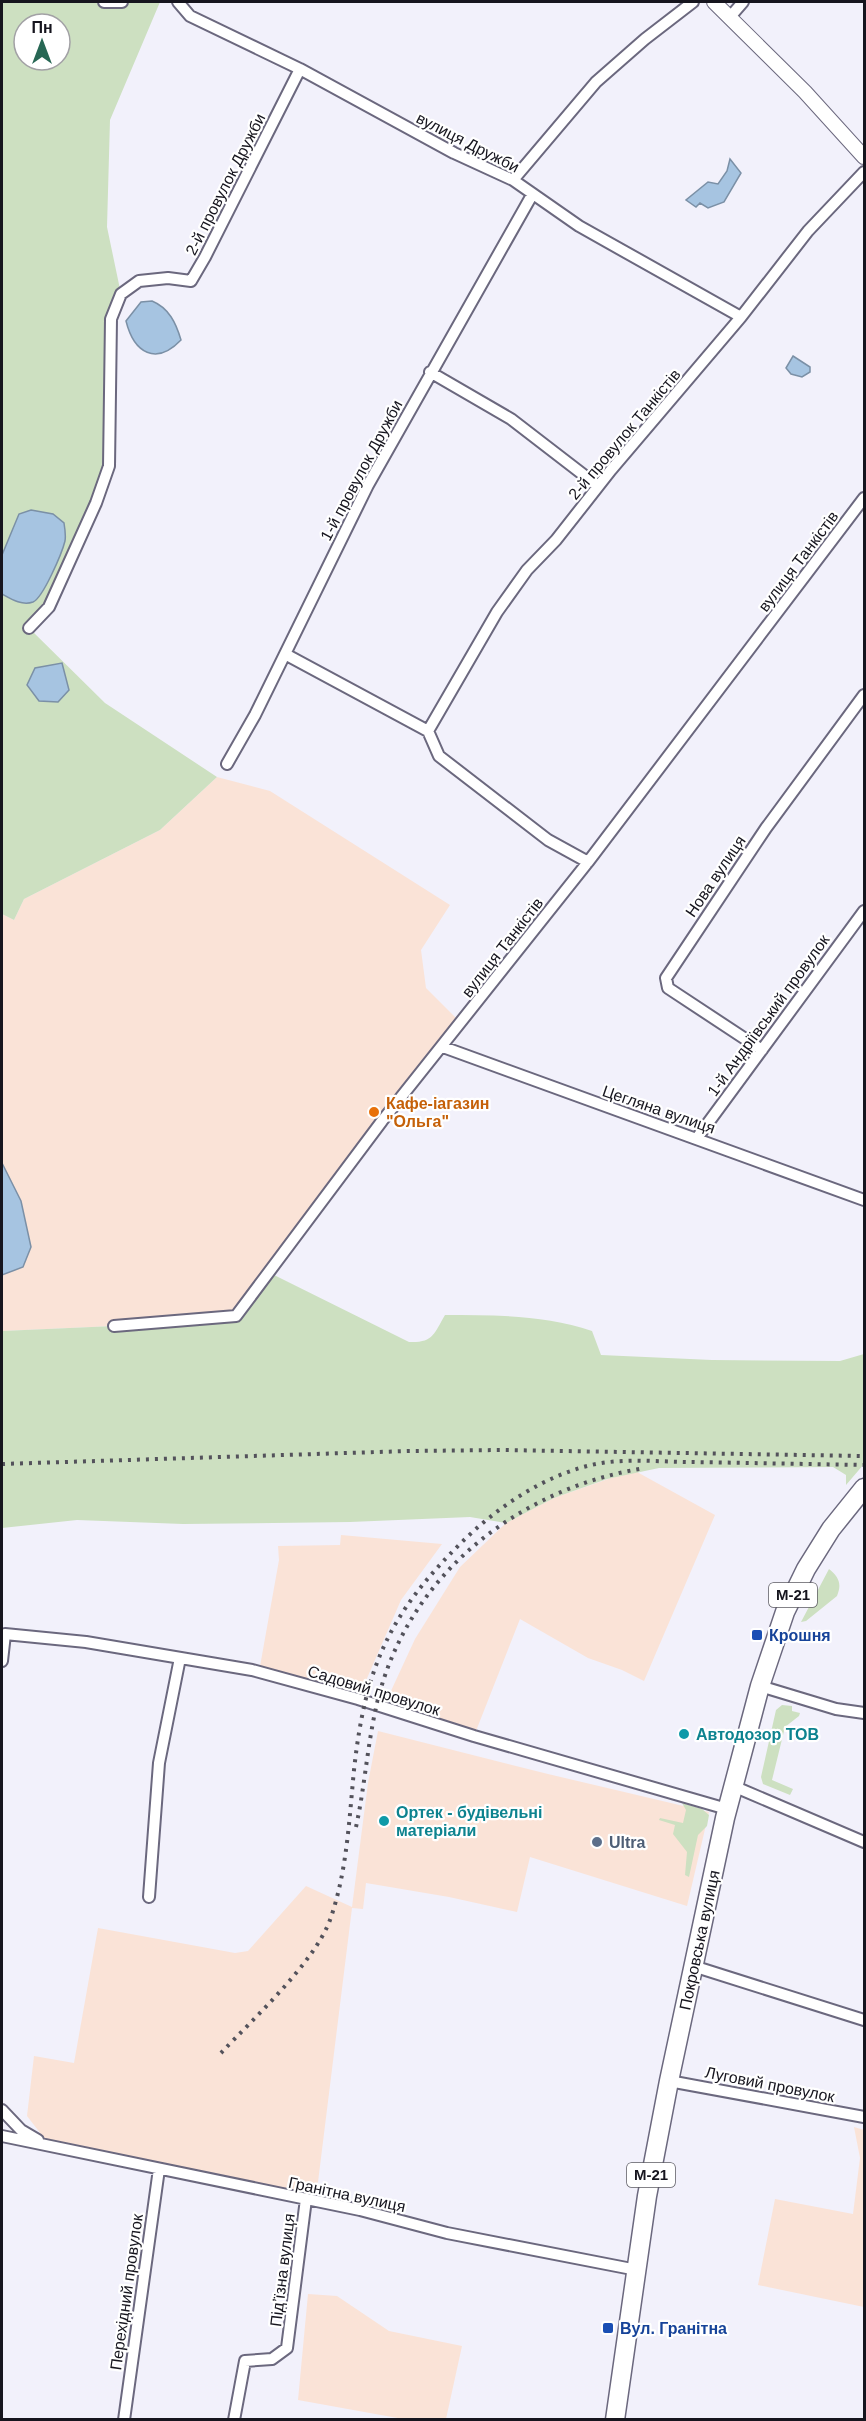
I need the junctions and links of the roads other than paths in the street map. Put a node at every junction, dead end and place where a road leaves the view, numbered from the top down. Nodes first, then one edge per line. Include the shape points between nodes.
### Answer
1 (104, 2) edge
2 (122, 2) edge
3 (178, 2) edge
4 (693, 2) edge
5 (714, 2) edge
6 (743, 2) edge
7 (730, 17) junction
8 (300, 69) junction
9 (864, 157) edge
10 (864, 172) edge
11 (513, 180) junction
12 (532, 195) junction
13 (741, 317) junction
14 (430, 372) junction
15 (598, 486) junction
16 (864, 498) edge
17 (29, 628) dead end
18 (285, 654) junction
19 (864, 695) edge
20 (428, 731) junction
21 (227, 764) dead end
22 (588, 862) junction
23 (864, 911) edge
24 (443, 1047) junction
25 (762, 1050) junction
26 (697, 1138) junction
27 (864, 1200) edge
28 (114, 1326) dead end
29 (864, 1488) edge
30 (180, 1658) junction
31 (2, 1661) edge
32 (760, 1686) junction
33 (864, 1713) edge
34 (733, 1786) junction
35 (727, 1809) junction
36 (864, 1842) edge
37 (149, 1897) dead end
38 (693, 1966) junction
39 (864, 2020) edge
40 (669, 2081) junction
41 (2, 2110) edge
42 (864, 2117) edge
43 (2, 2136) edge
44 (51, 2147) junction
45 (159, 2169) junction
46 (306, 2199) junction
47 (637, 2270) junction
48 (124, 2420) edge
49 (234, 2420) edge
50 (615, 2420) edge

1 - 2 street
3 - 8 street, вулиця Дружби via 190,16
4 - 11 street via 596,82
5 - 7 street
6 - 7 street
7 - 9 street
8 - 11 street, вулиця Дружби via 454,153
8 - 17 street, 2-й провулок Дружби via 191,281 140,281 121,294 111,319 109,466 88,524 49,607
10 - 13 street, 2-й провулок Танкістів via 808,231
11 - 12 street, вулиця Дружби
12 - 13 street, вулиця Дружби via 579,226
12 - 14 street, 1-й провулок Дружби
13 - 15 street, 2-й провулок Танкістів
14 - 15 street via 511,419
14 - 18 street, 1-й провулок Дружби via 368,485
15 - 20 street, 2-й провулок Танкістів via 497,612
16 - 22 street, вулиця Танкістів
18 - 20 street
18 - 21 street, 1-й провулок Дружби
19 - 25 street, Нова вулиця via 766,828 666,978 668,988
20 - 22 street via 439,756 548,840
22 - 24 street, вулиця Танкістів
23 - 25 street, 1-й Андріївський провулок
24 - 26 street, Цегляна вулиця
24 - 28 street, вулиця Танкістів via 382,1121 236,1316
25 - 26 street, 1-й Андріївський провулок
26 - 27 street, Цегляна вулиця
29 - 32 highway, Покровська вулиця / М-21 via 806,1569 785,1612
30 - 31 street, Садовий провулок via 86,1642 5,1634
30 - 35 street, Садовий провулок via 252,1670 351,1696
30 - 37 street via 159,1763
32 - 33 street
32 - 34 highway, Покровська вулиця / М-21
34 - 35 highway, Покровська вулиця / М-21
34 - 36 street
35 - 38 highway, Покровська вулиця / М-21
38 - 39 street
38 - 40 highway, Покровська вулиця / М-21
40 - 42 street, Луговий провулок
40 - 47 highway, Покровська вулиця / М-21
41 - 44 street, Гранітна вулиця via 21,2130
43 - 44 street, Гранітна вулиця
44 - 45 street, Гранітна вулиця
45 - 46 street, Гранітна вулиця
45 - 48 street, Перехідний провулок
46 - 47 street, Гранітна вулиця via 443,2232
46 - 49 street, Підʼїзна вулиця via 287,2348 272,2358 245,2361
47 - 50 highway, Покровська вулиця / М-21

